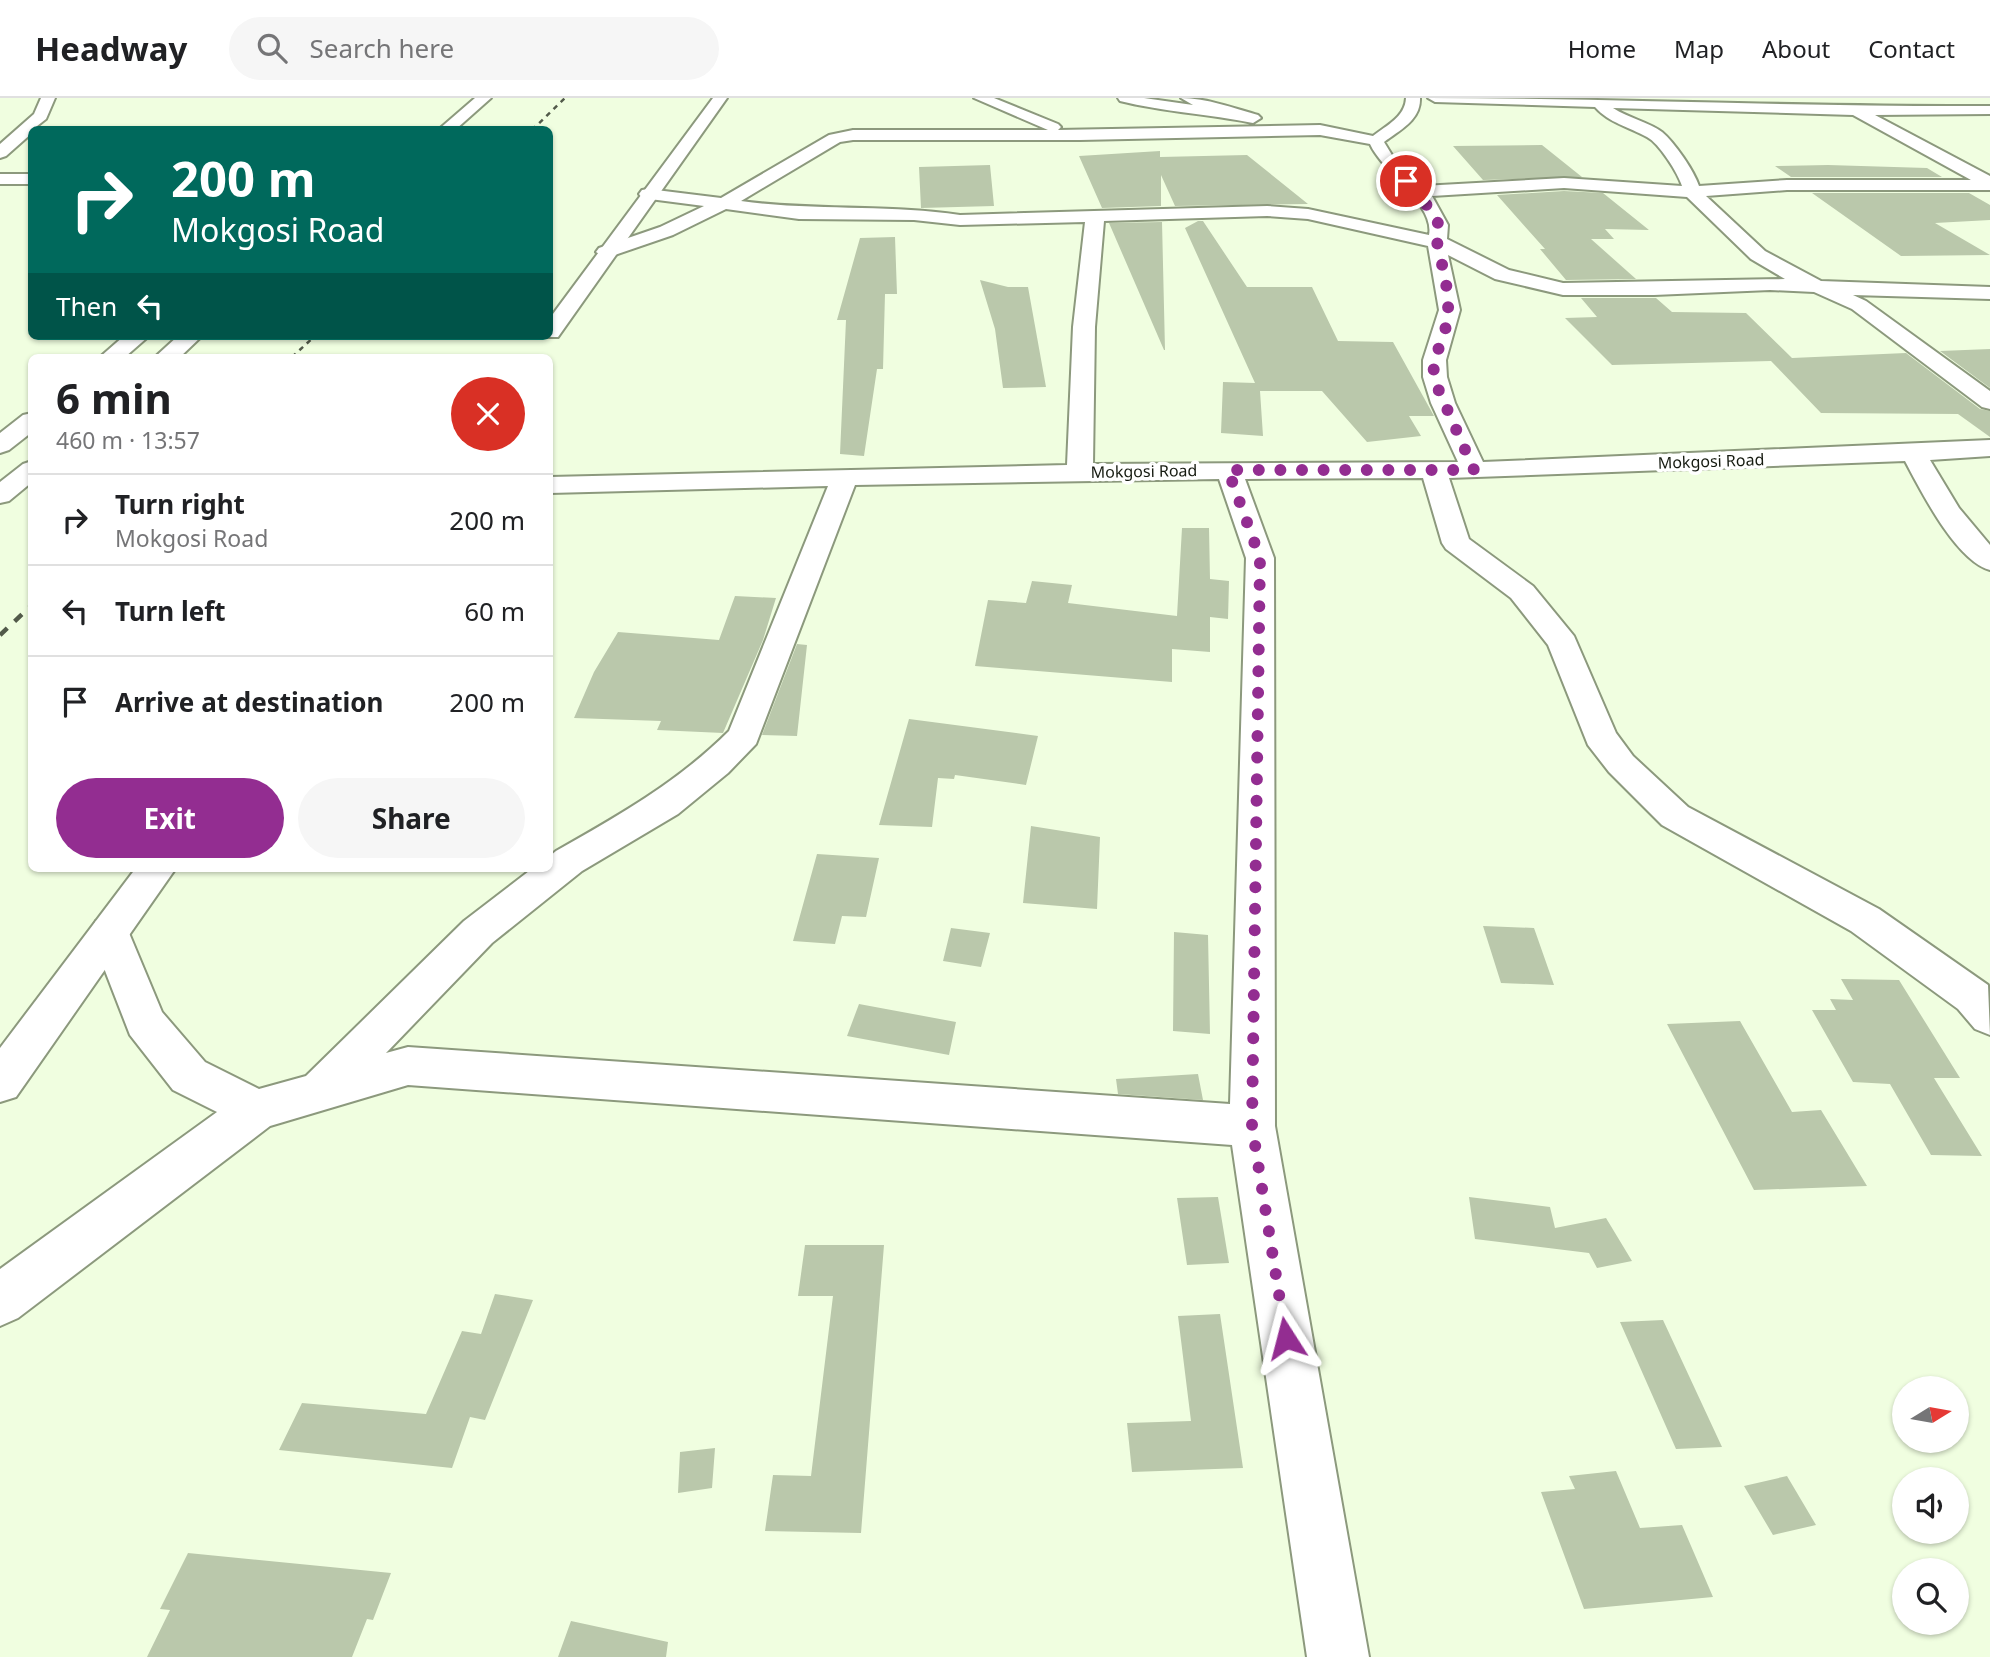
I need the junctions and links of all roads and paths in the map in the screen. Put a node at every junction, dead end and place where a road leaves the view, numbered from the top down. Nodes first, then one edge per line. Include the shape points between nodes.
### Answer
1 (48, 98) edge
2 (484, 98) edge
3 (720, 98) edge
4 (981, 98) edge
5 (1125, 98) edge
6 (1188, 98) edge
7 (1413, 98) edge
8 (1435, 98) edge
9 (1833, 98) edge
10 (1597, 103) junction
11 (1990, 110) edge
12 (1855, 111) junction
13 (1227, 113) junction
14 (1023, 116) junction
15 (30, 126) edge
16 (450, 126) edge
17 (28, 128) edge
18 (1320, 130) junction
19 (1080, 135) junction
20 (1012, 136) junction
21 (1376, 141) junction
22 (0, 153) edge
23 (0, 179) edge
24 (28, 179) edge
25 (1990, 184) edge
26 (1417, 192) junction
27 (1692, 192) junction
28 (648, 194) junction
29 (727, 202) junction
30 (1095, 217) junction
31 (1437, 242) junction
32 (606, 253) junction
33 (1815, 285) junction
34 (1990, 293) edge
35 (553, 327) edge
36 (133, 340) edge
37 (186, 340) edge
38 (115, 354) edge
39 (170, 354) edge
40 (1990, 402) edge
41 (28, 423) edge
42 (0, 445) edge
43 (1990, 448) edge
44 (1914, 453) junction
45 (1228, 470) junction
46 (1434, 470) junction
47 (1474, 470) junction
48 (28, 472) edge
49 (1080, 472) junction
50 (845, 477) junction
51 (553, 485) edge
52 (0, 495) edge
53 (1990, 561) edge
54 (154, 872) edge
55 (110, 932) junction
56 (1990, 1017) edge
57 (0, 1083) edge
58 (322, 1089) junction
59 (256, 1110) junction
60 (1252, 1126) junction
61 (0, 1300) edge
62 (1338, 1657) edge

1 - 15 street via 41,116
2 - 16 street
3 - 28 street
4 - 14 street
5 - 13 street
6 - 13 street
7 - 21 street via 1413,109 1404,120
8 - 10 street
9 - 12 street
10 - 12 street
10 - 27 street via 1621,120 1656,135 1687,175
11 - 12 street
12 - 25 street
13 - 18 street
14 - 19 street
14 - 20 street
17 - 22 street
18 - 19 street
18 - 21 street
19 - 20 street
20 - 29 street via 835,138
21 - 26 street via 1380,152
23 - 24 street
25 - 27 street via 1787,185
26 - 27 street via 1564,183
26 - 31 street via 1440,227
27 - 33 street via 1758,255
28 - 29 street
28 - 32 street
29 - 30 street via 777,211 913,213 960,220
29 - 32 street via 656,236
30 - 31 street via 1267,211 1308,214
30 - 49 street via 1084,327
31 - 33 street via 1502,275 1563,289
31 - 47 street via 1449,318 1433,365 1436,384
32 - 35 street
33 - 34 street
33 - 40 street via 1859,305
36 - 38 street
37 - 39 street
41 - 42 street
43 - 44 street, Mokgosi Road
44 - 47 street, Mokgosi Road
44 - 53 street via 1938,501 1960,532
45 - 46 street, Mokgosi Road
45 - 49 street, Mokgosi Road
45 - 60 street via 1260,558
46 - 47 street, Mokgosi Road
46 - 56 street via 1456,543 1522,592 1563,643 1600,737 1621,764 1675,816 1865,920 1973,997
48 - 52 street
49 - 50 street, Mokgosi Road
50 - 51 street, Mokgosi Road
50 - 58 street via 744,736 666,805 569,861 478,932
54 - 55 street
55 - 57 street
55 - 59 street via 145,1022 189,1076
58 - 59 street
58 - 60 street via 408,1066
59 - 61 street
60 - 62 street

